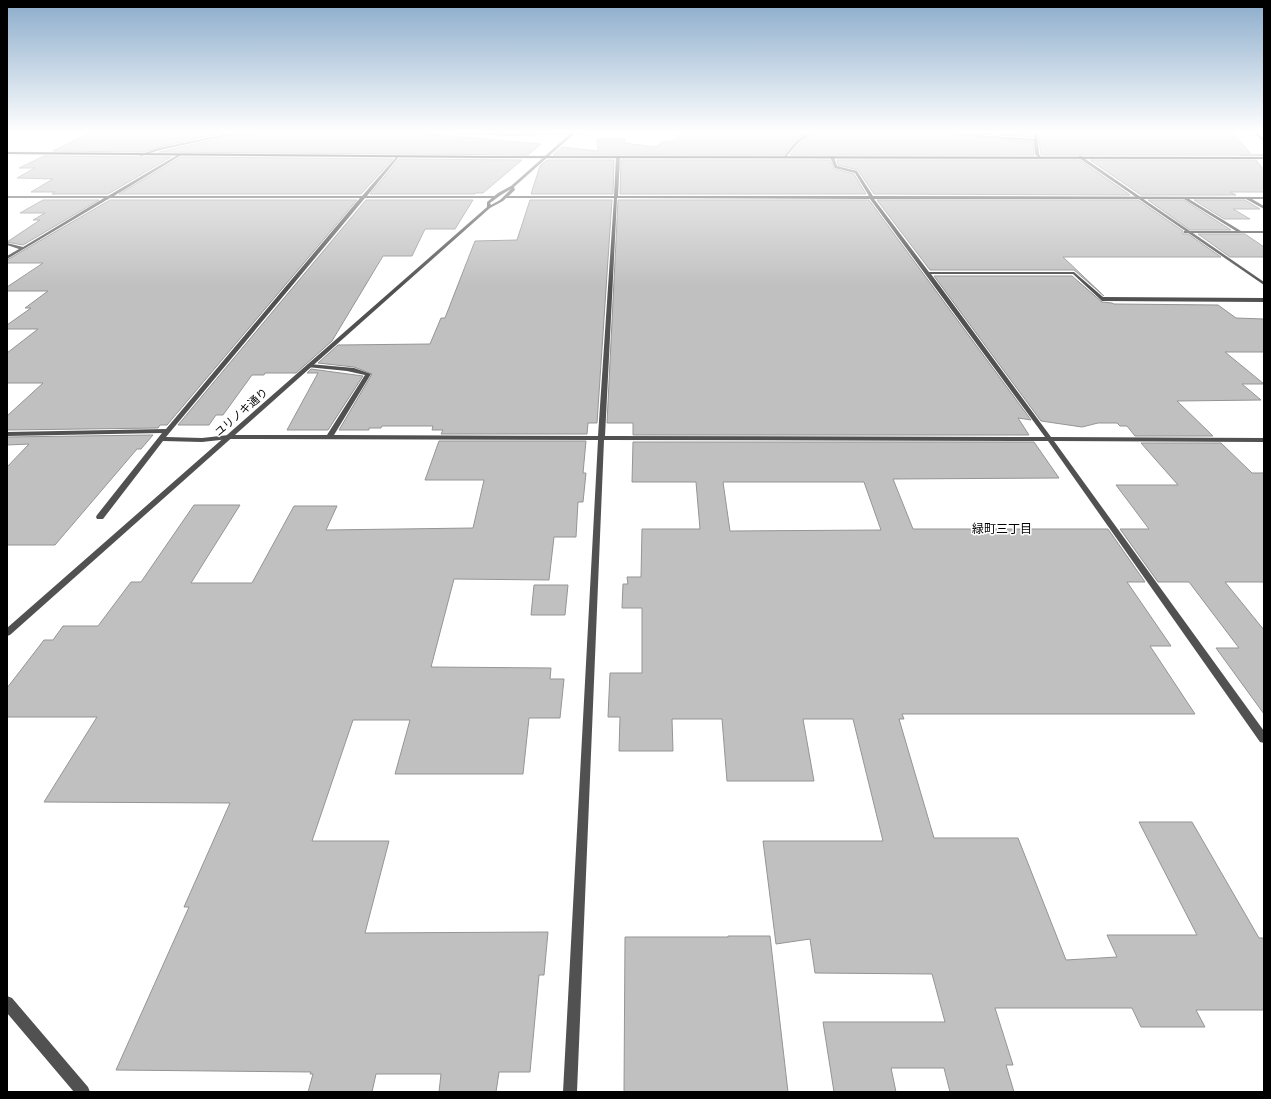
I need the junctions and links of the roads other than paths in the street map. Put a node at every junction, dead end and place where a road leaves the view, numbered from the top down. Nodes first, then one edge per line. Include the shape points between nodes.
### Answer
1 (128, 184) edge
2 (373, 184) edge
3 (515, 184) edge
4 (617, 184) edge
5 (864, 184) edge
6 (1119, 184) edge
7 (512, 187) junction
8 (363, 196) junction
9 (7, 197) edge
10 (106, 197) junction
11 (494, 197) junction
12 (506, 197) junction
13 (616, 197) junction
14 (872, 198) junction
15 (1139, 198) junction
16 (1185, 198) junction
17 (1247, 198) junction
18 (1264, 198) edge
19 (489, 207) junction
20 (1264, 208) edge
21 (1186, 232) junction
22 (1240, 232) junction
23 (1264, 232) edge
24 (7, 244) edge
25 (22, 248) junction
26 (7, 258) edge
27 (929, 273) junction
28 (1264, 284) edge
29 (1264, 300) edge
30 (309, 366) junction
31 (167, 431) junction
32 (7, 434) edge
33 (229, 437) junction
34 (329, 438) junction
35 (601, 438) junction
36 (161, 439) junction
37 (1050, 440) junction
38 (1264, 440) edge
39 (100, 516) dead end
40 (7, 633) edge
41 (1264, 739) edge
42 (7, 1003) edge
43 (83, 1092) edge
44 (570, 1092) edge

1 - 10 street
2 - 8 street
3 - 7 street, ユリノキ通り
4 - 13 street
5 - 14 street
6 - 15 street
7 - 11 street, ユリノキ通り
7 - 12 street, ユリノキ通り via 513,190
8 - 10 street
8 - 11 street
8 - 31 street
9 - 10 street
10 - 25 street
11 - 19 street, ユリノキ通り via 488,203
12 - 13 street
12 - 19 street, ユリノキ通り
13 - 14 street
13 - 35 street
14 - 15 street
14 - 27 street
15 - 16 street
15 - 21 street
16 - 17 street
16 - 22 street
17 - 18 street
17 - 20 street
19 - 30 street, ユリノキ通り
21 - 22 street
21 - 28 street
22 - 23 street
24 - 25 street
25 - 26 street
27 - 29 street via 1074,272 1102,299
27 - 37 street
30 - 33 street, ユリノキ通り
30 - 34 street via 356,369 368,374
31 - 32 street
31 - 36 street
33 - 34 street
33 - 36 street via 202,440
33 - 40 street, ユリノキ通り
34 - 35 street
35 - 37 street
35 - 44 street
36 - 39 street
37 - 38 street
37 - 41 street
42 - 43 street

